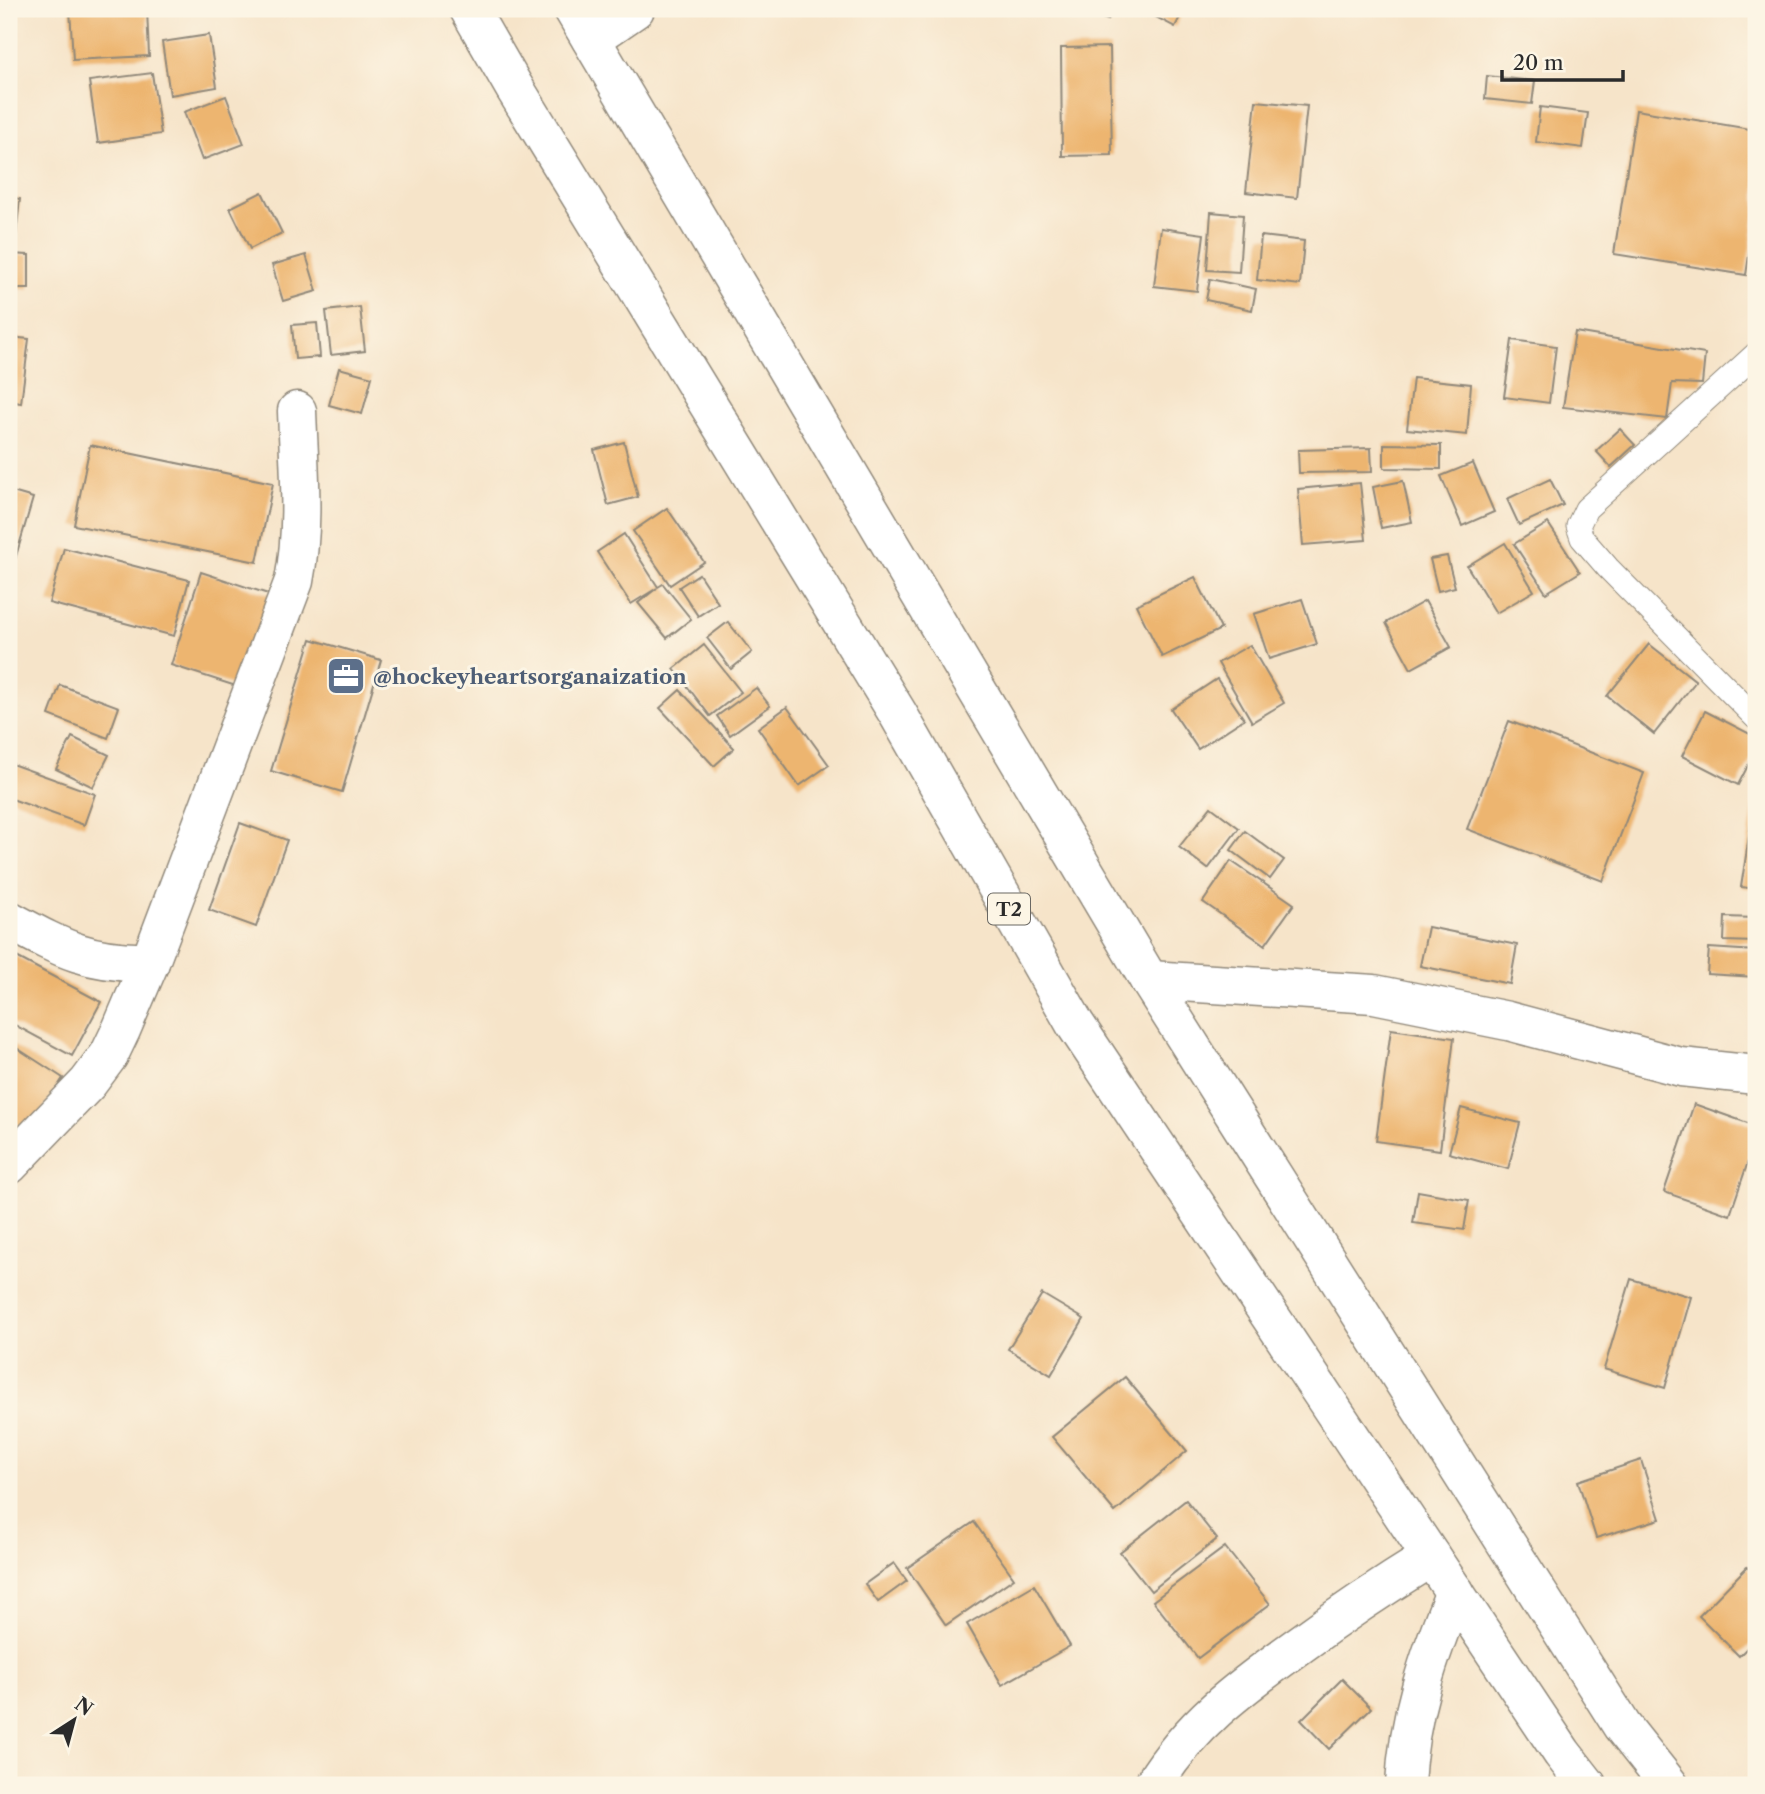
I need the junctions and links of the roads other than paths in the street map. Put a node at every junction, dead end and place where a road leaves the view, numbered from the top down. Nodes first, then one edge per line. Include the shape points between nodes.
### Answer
1 (469, 9) edge
2 (635, 9) edge
3 (582, 24) edge
4 (1756, 354) edge
5 (297, 411) dead end
6 (1756, 718) edge
7 (9, 920) edge
8 (150, 962) junction
9 (1149, 980) junction
10 (1756, 1075) edge
11 (9, 1165) edge
12 (1431, 1557) junction
13 (1455, 1592) junction
14 (1153, 1785) edge
15 (1405, 1785) edge
16 (1587, 1785) edge
17 (1669, 1785) edge

1 - 12 main road, T2 via 898,714 1075,1024
2 - 3 main road
3 - 9 main road
4 - 6 lane via 1586,509 1578,526 1582,538 1608,568
5 - 8 main road via 300,527 294,581
7 - 8 main road via 78,954 121,963
8 - 11 main road via 109,1055
9 - 10 main road via 1374,993 1508,1021 1681,1067
9 - 17 main road via 1622,1726
12 - 13 main road, T2
12 - 14 main road via 1356,1604 1217,1707 1183,1741
13 - 15 main road via 1417,1700
13 - 16 main road, T2

